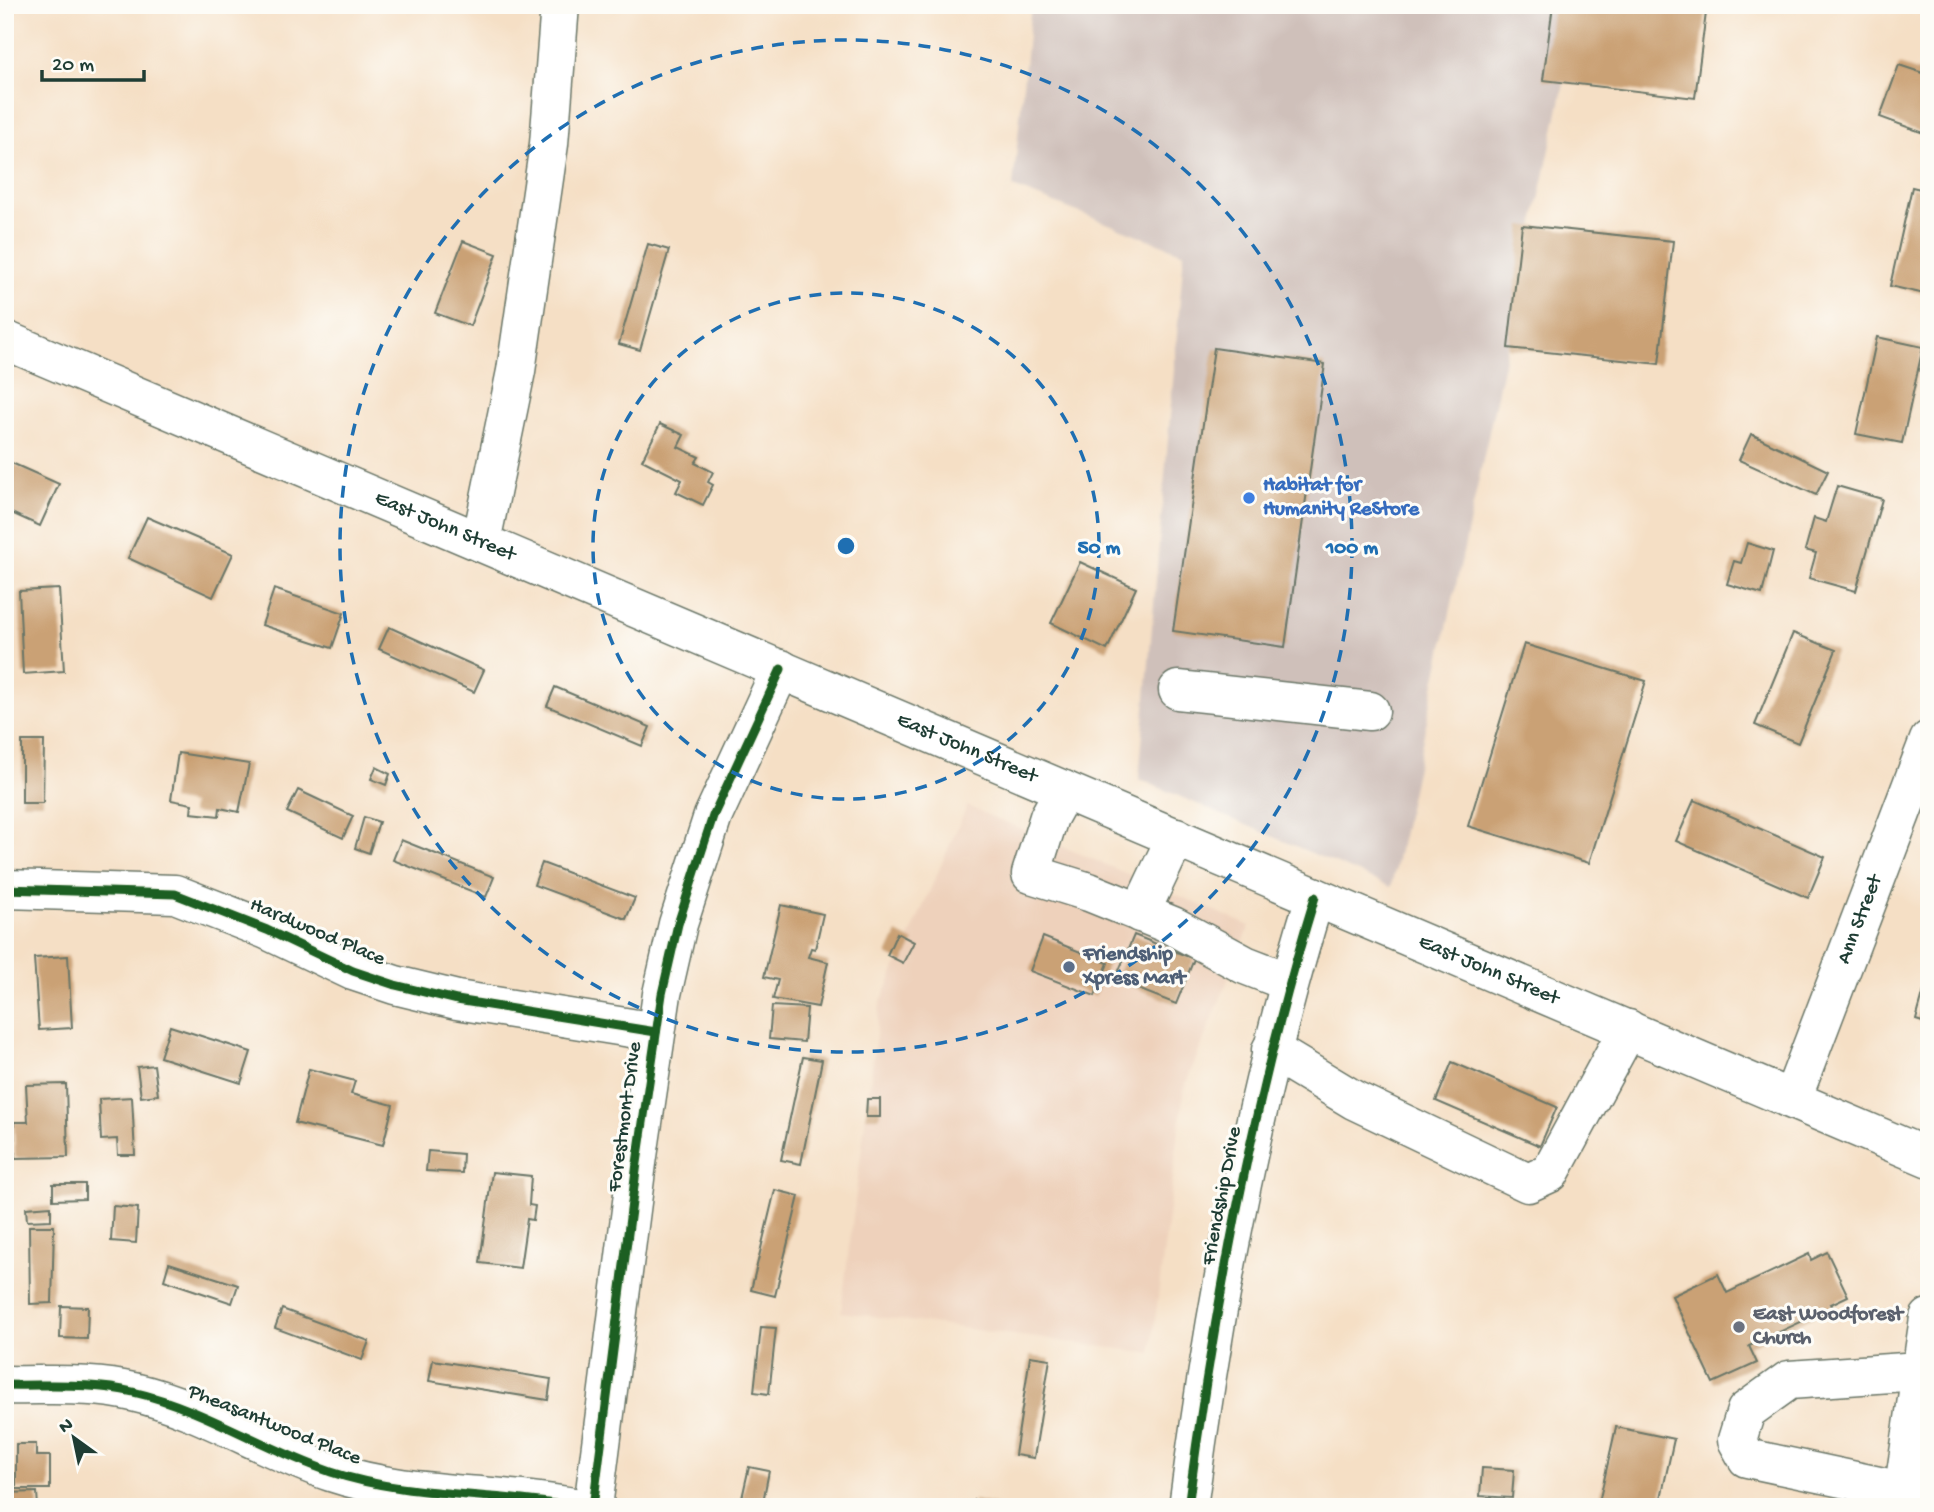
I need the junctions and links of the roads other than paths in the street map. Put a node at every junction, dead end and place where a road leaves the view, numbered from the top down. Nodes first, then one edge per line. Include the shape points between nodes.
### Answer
1 (560, 5) edge
2 (5, 340) edge
3 (481, 542) junction
4 (781, 669) junction
5 (1178, 690) dead end
6 (1370, 711) dead end
7 (1929, 740) edge
8 (1064, 790) junction
9 (1176, 837) junction
10 (5, 889) edge
11 (1315, 897) junction
12 (1140, 913) junction
13 (1289, 982) junction
14 (1628, 1029) junction
15 (656, 1032) junction
16 (1271, 1050) junction
17 (1792, 1099) junction
18 (1929, 1158) edge
19 (1929, 1318) edge
20 (1919, 1371) junction
21 (5, 1385) edge
22 (1902, 1499) edge
23 (573, 1507) edge
24 (593, 1507) edge
25 (1188, 1507) edge

1 - 3 street via 548,144 516,371
2 - 3 street, East John Street
3 - 4 street, East John Street
4 - 8 street, East John Street
4 - 15 street, Forestmont Drive via 713,816 678,924
5 - 6 street
7 - 17 street, Ann Street
8 - 9 street, East John Street
8 - 12 street via 1049,817 1031,874
9 - 11 street, East John Street
9 - 12 street
10 - 15 street, Hardwood Place via 175,894 395,985 457,1000
11 - 13 street, Friendship Drive
11 - 14 street, East John Street
12 - 13 street
13 - 16 street, Friendship Drive
14 - 16 street via 1550,1172 1528,1183 1354,1100
14 - 17 street, East John Street
15 - 24 street, Forestmont Drive
16 - 25 street, Friendship Drive via 1202,1399
17 - 18 street, East John Street
19 - 20 street
20 - 22 street
20 - 22 street via 1789,1380 1746,1411 1737,1440 1747,1458
21 - 23 street, Pheasantwood Place via 99,1386 130,1391 192,1411 331,1472 413,1489

